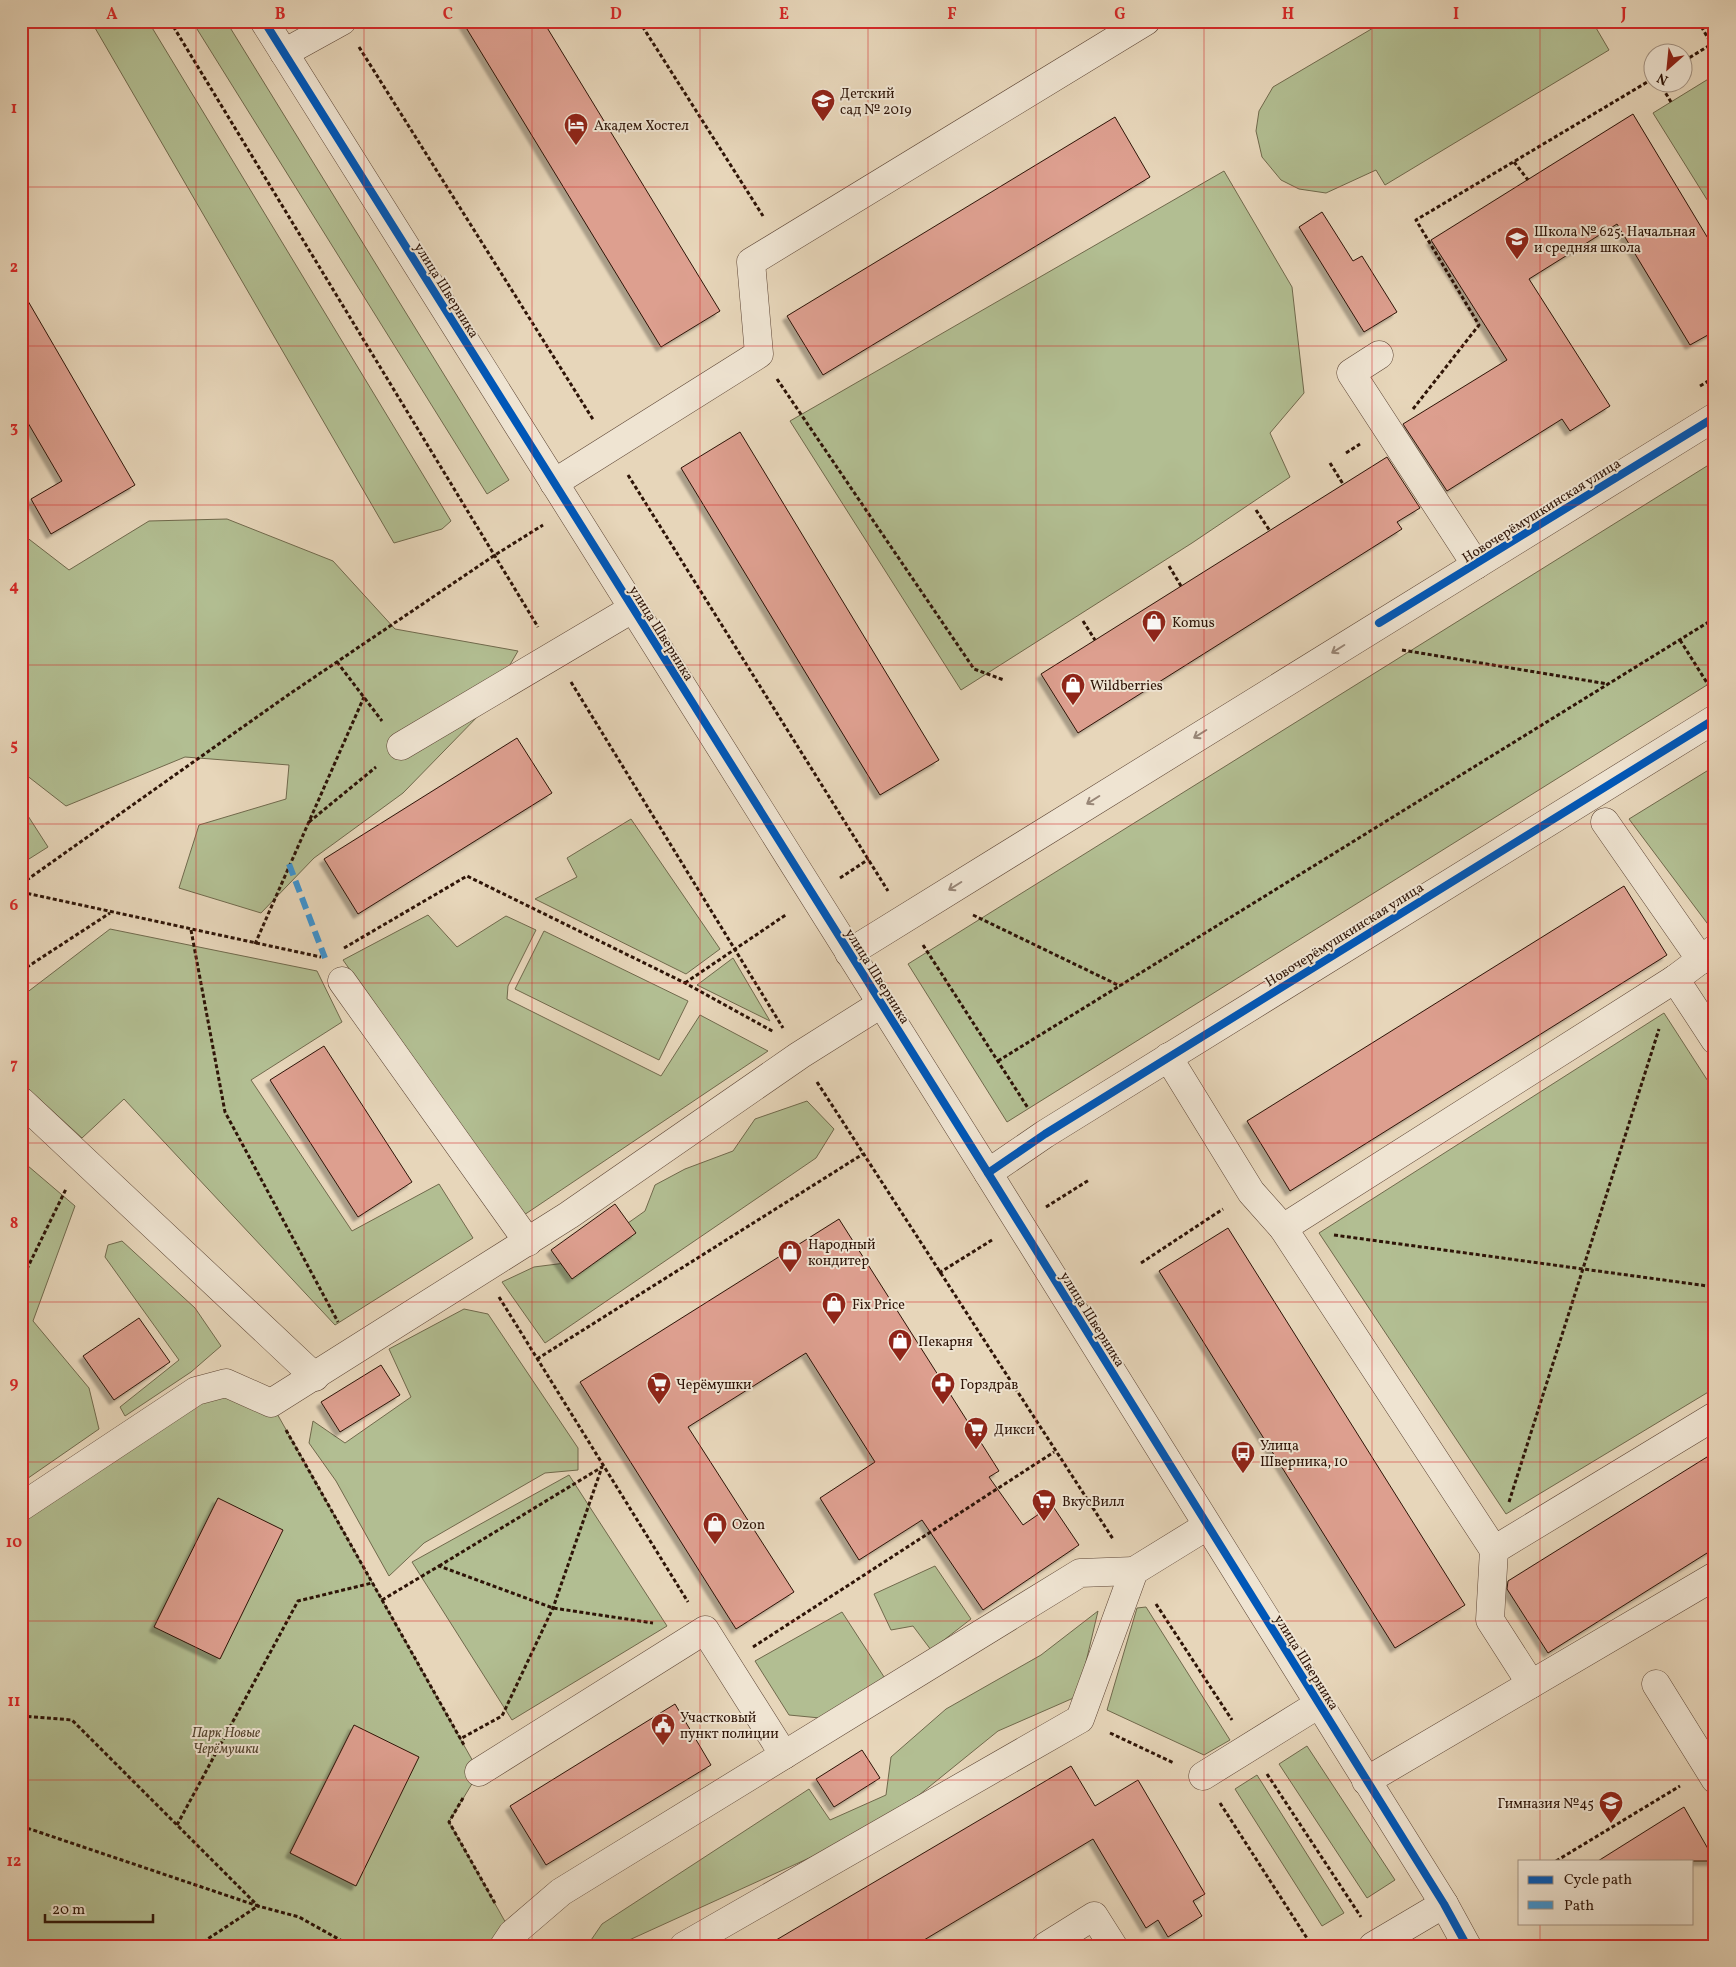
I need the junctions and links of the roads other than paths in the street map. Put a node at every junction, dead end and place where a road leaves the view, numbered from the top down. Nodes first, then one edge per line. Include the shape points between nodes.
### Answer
1 (264, 21) edge
2 (342, 21) edge
3 (1146, 21) edge
4 (284, 53) junction
5 (1379, 355) dead end
6 (1715, 417) edge
7 (554, 482) junction
8 (1476, 565) junction
9 (632, 609) junction
10 (1715, 719) edge
11 (401, 746) road end
12 (1604, 822) dead end
13 (849, 953) junction
14 (1708, 954) edge
15 (1675, 978) junction
16 (342, 981) dead end
17 (881, 1004) junction
18 (1715, 1040) edge
19 (1168, 1058) junction
20 (21, 1101) edge
21 (988, 1173) junction
22 (1283, 1228) junction
23 (528, 1242) junction
24 (315, 1377) junction
25 (1715, 1416) edge
26 (21, 1507) edge
27 (1207, 1526) junction
28 (1494, 1550) junction
29 (1134, 1570) junction
30 (1715, 1576) edge
31 (1531, 1684) junction
32 (1656, 1684) dead end
33 (1319, 1704) junction
34 (784, 1755) junction
35 (479, 1772) road end
36 (1712, 1774) edge
37 (1202, 1776) road end
38 (1366, 1781) junction
39 (1444, 1904) junction
40 (508, 1940) edge
41 (1376, 1944) edge
42 (684, 1946) edge
43 (1046, 1946) edge
44 (1113, 1946) edge
45 (1467, 1946) edge

1 - 4 street, улица Шверника
2 - 4 street
3 - 7 street via 751,262 759,354
4 - 7 street, улица Шверника
5 - 8 street via 1352,373
6 - 8 street, Новочерёмушкинская улица
7 - 9 street, улица Шверника
8 -> 13 street, Новочерёмушкинская улица
9 - 11 street
9 - 13 street, улица Шверника
10 - 19 street, Новочерёмушкинская улица
12 - 14 street
13 - 17 street, улица Шверника
14 - 15 street
15 - 18 street
15 - 22 street
16 - 23 street
17 - 21 street, улица Шверника
17 - 23 street via 796,1049
19 - 21 street, Новочерёмушкинская улица
19 - 22 street via 1251,1192
20 - 24 street
21 - 27 street, улица Шверника
22 - 28 street
23 - 24 street
24 - 26 street via 271,1403 226,1383 196,1391
25 - 28 street
27 - 29 street
27 - 33 street, улица Шверника
28 - 31 street via 1490,1620
29 - 34 street via 1080,1573
29 - 42 street via 1080,1719
30 - 31 street
31 - 38 street
32 - 36 street
33 - 37 street
33 - 38 street, улица Шверника
34 - 35 street via 705,1630
34 - 40 street via 561,1892
38 - 39 street, улица Шверника
39 - 41 street
39 - 45 street, улица Шверника
43 - 44 street via 1094,1916

